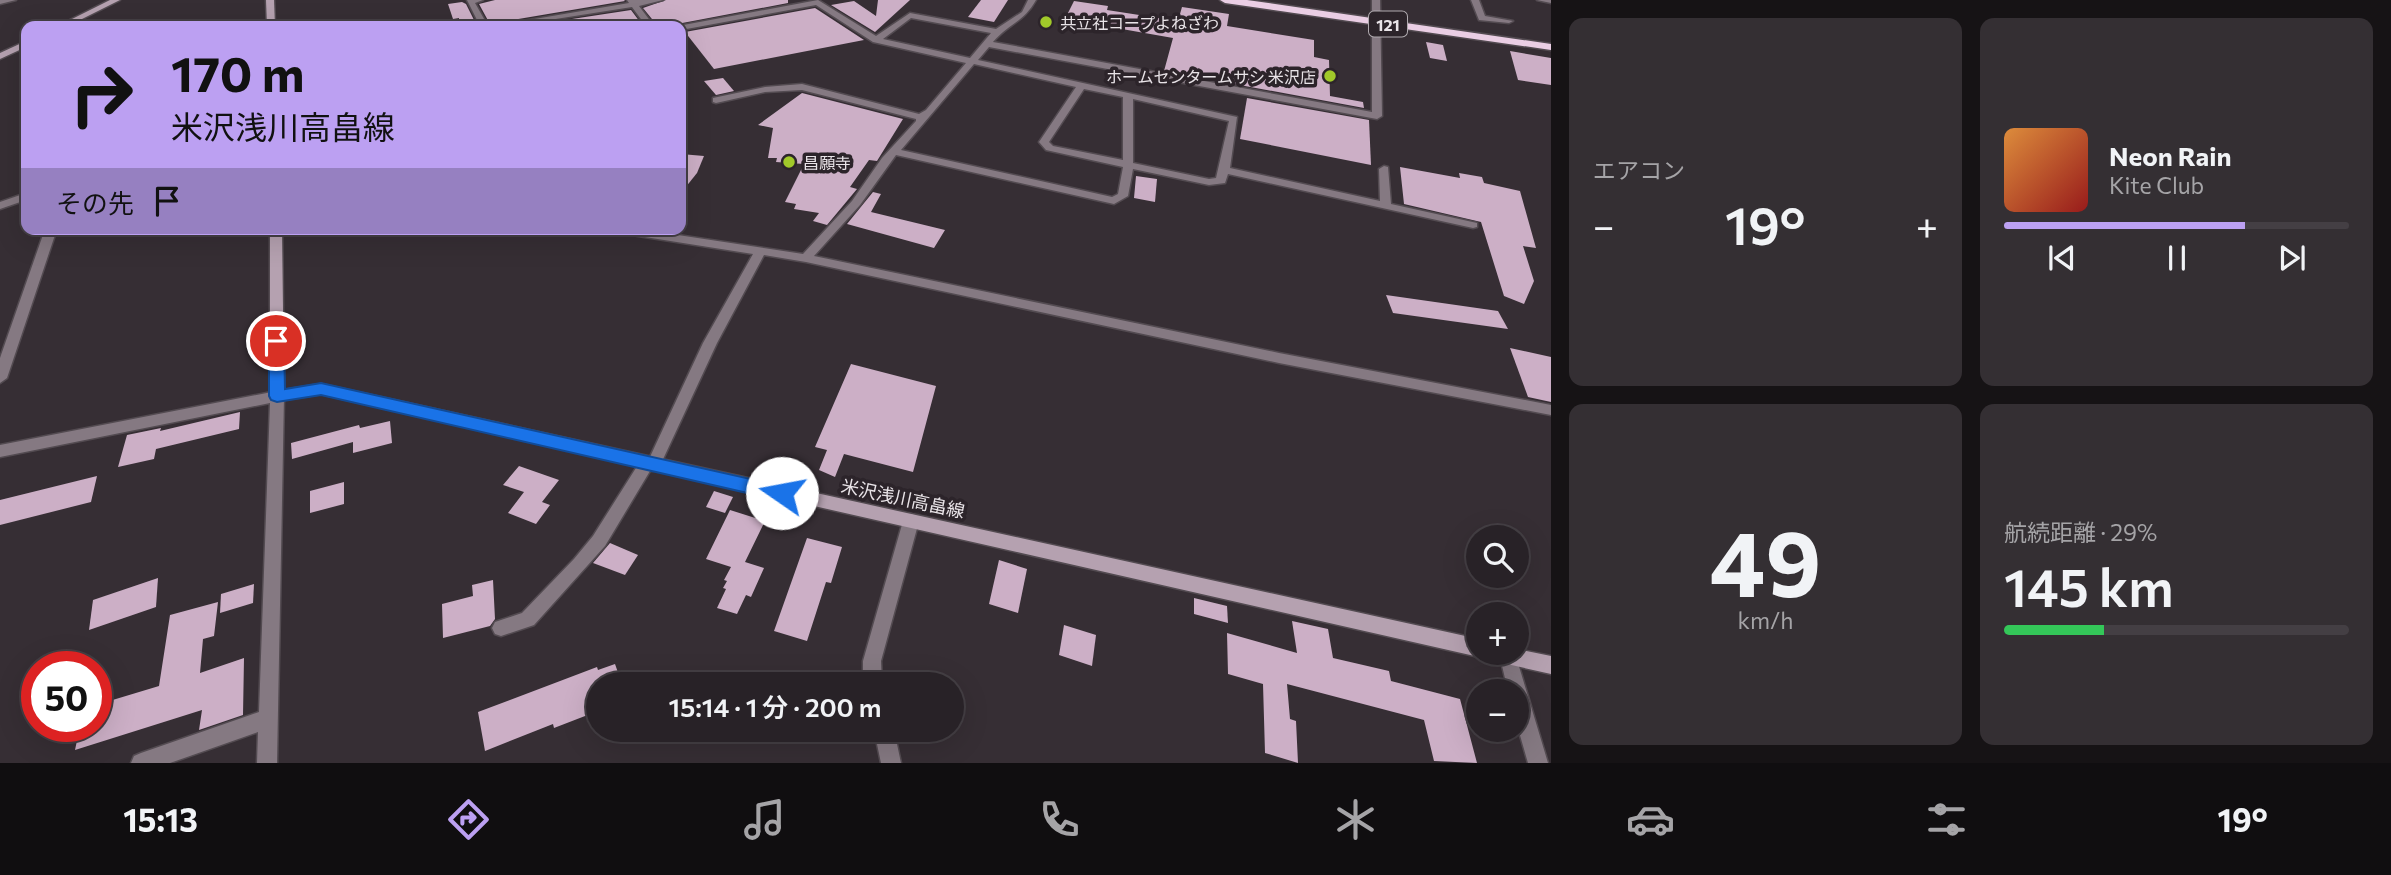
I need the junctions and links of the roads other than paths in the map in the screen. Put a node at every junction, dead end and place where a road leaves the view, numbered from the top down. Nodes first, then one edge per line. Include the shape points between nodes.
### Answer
1 (12, 0) edge
2 (116, 0) edge
3 (270, 0) edge
4 (479, 0) edge
5 (659, 0) edge
6 (772, 0) edge
7 (830, 0) edge
8 (1032, 0) edge
9 (1225, 0) edge
10 (1376, 0) edge
11 (1475, 0) edge
12 (1541, 0) edge
13 (1551, 1) edge
14 (0, 2) edge
15 (632, 2) edge
16 (817, 2) junction
17 (780, 9) junction
18 (72, 21) edge
19 (271, 21) edge
20 (481, 21) edge
21 (526, 21) edge
22 (646, 21) edge
23 (1508, 21) dead end
24 (1378, 22) junction
25 (686, 27) edge
26 (997, 32) junction
27 (876, 40) junction
28 (989, 44) junction
29 (21, 46) edge
30 (1551, 47) edge
31 (0, 56) edge
32 (974, 62) junction
33 (1081, 86) junction
34 (1128, 96) junction
35 (716, 100) dead end
36 (920, 117) junction
37 (895, 152) junction
38 (1128, 166) junction
39 (1384, 169) dead end
40 (1224, 170) junction
41 (21, 198) edge
42 (0, 206) edge
43 (1386, 206) junction
44 (1473, 225) dead end
45 (49, 235) edge
46 (276, 235) edge
47 (665, 235) edge
48 (760, 251) junction
49 (806, 258) junction
50 (0, 378) edge
51 (277, 396) junction
52 (1551, 410) edge
53 (0, 451) edge
54 (650, 465) junction
55 (911, 521) junction
56 (501, 628) dead end
57 (1466, 646) edge
58 (1529, 660) edge
59 (1507, 665) edge
60 (1551, 665) edge
61 (872, 672) edge
62 (267, 719) junction
63 (887, 742) edge
64 (141, 763) edge
65 (267, 763) edge
66 (891, 763) edge
67 (1538, 763) edge

1 - 14 street
2 - 18 main road
3 - 19 main road
4 - 20 street via 470,1
5 - 15 street
6 - 17 street
7 - 16 street
8 - 26 street via 1025,13
9 - 24 highway, 121
10 - 24 street
11 - 23 street via 1482,18
12 - 13 street
15 - 21 street
15 - 22 street
16 - 17 street
16 - 27 street
17 - 25 street
24 - 28 street via 1377,116
24 - 30 highway, 121
26 - 27 street via 909,15
26 - 28 street
27 - 32 street
28 - 32 street
29 - 31 main road
32 - 33 street
32 - 36 street
33 - 34 street
33 - 38 street via 1044,142 1050,148
34 - 38 street
34 - 40 street via 1234,120
35 - 36 street via 769,89 812,89
36 - 37 street via 921,122
37 - 38 street via 1114,201 1123,196
37 - 49 street
38 - 40 street via 1209,182 1221,180
39 - 43 street
40 - 43 street
41 - 42 street
43 - 44 street
45 - 50 street
46 - 51 main road
47 - 48 street
48 - 49 street
48 - 54 street
49 - 52 street
51 - 53 street
51 - 54 main road, 米沢浅川高畠線 via 321,389
51 - 62 street
54 - 55 main road, 米沢浅川高畠線
54 - 56 street via 580,564 528,619
55 - 57 main road, 米沢浅川高畠線
55 - 61 street
58 - 60 main road
59 - 67 street
62 - 64 street
62 - 65 street
63 - 66 street

